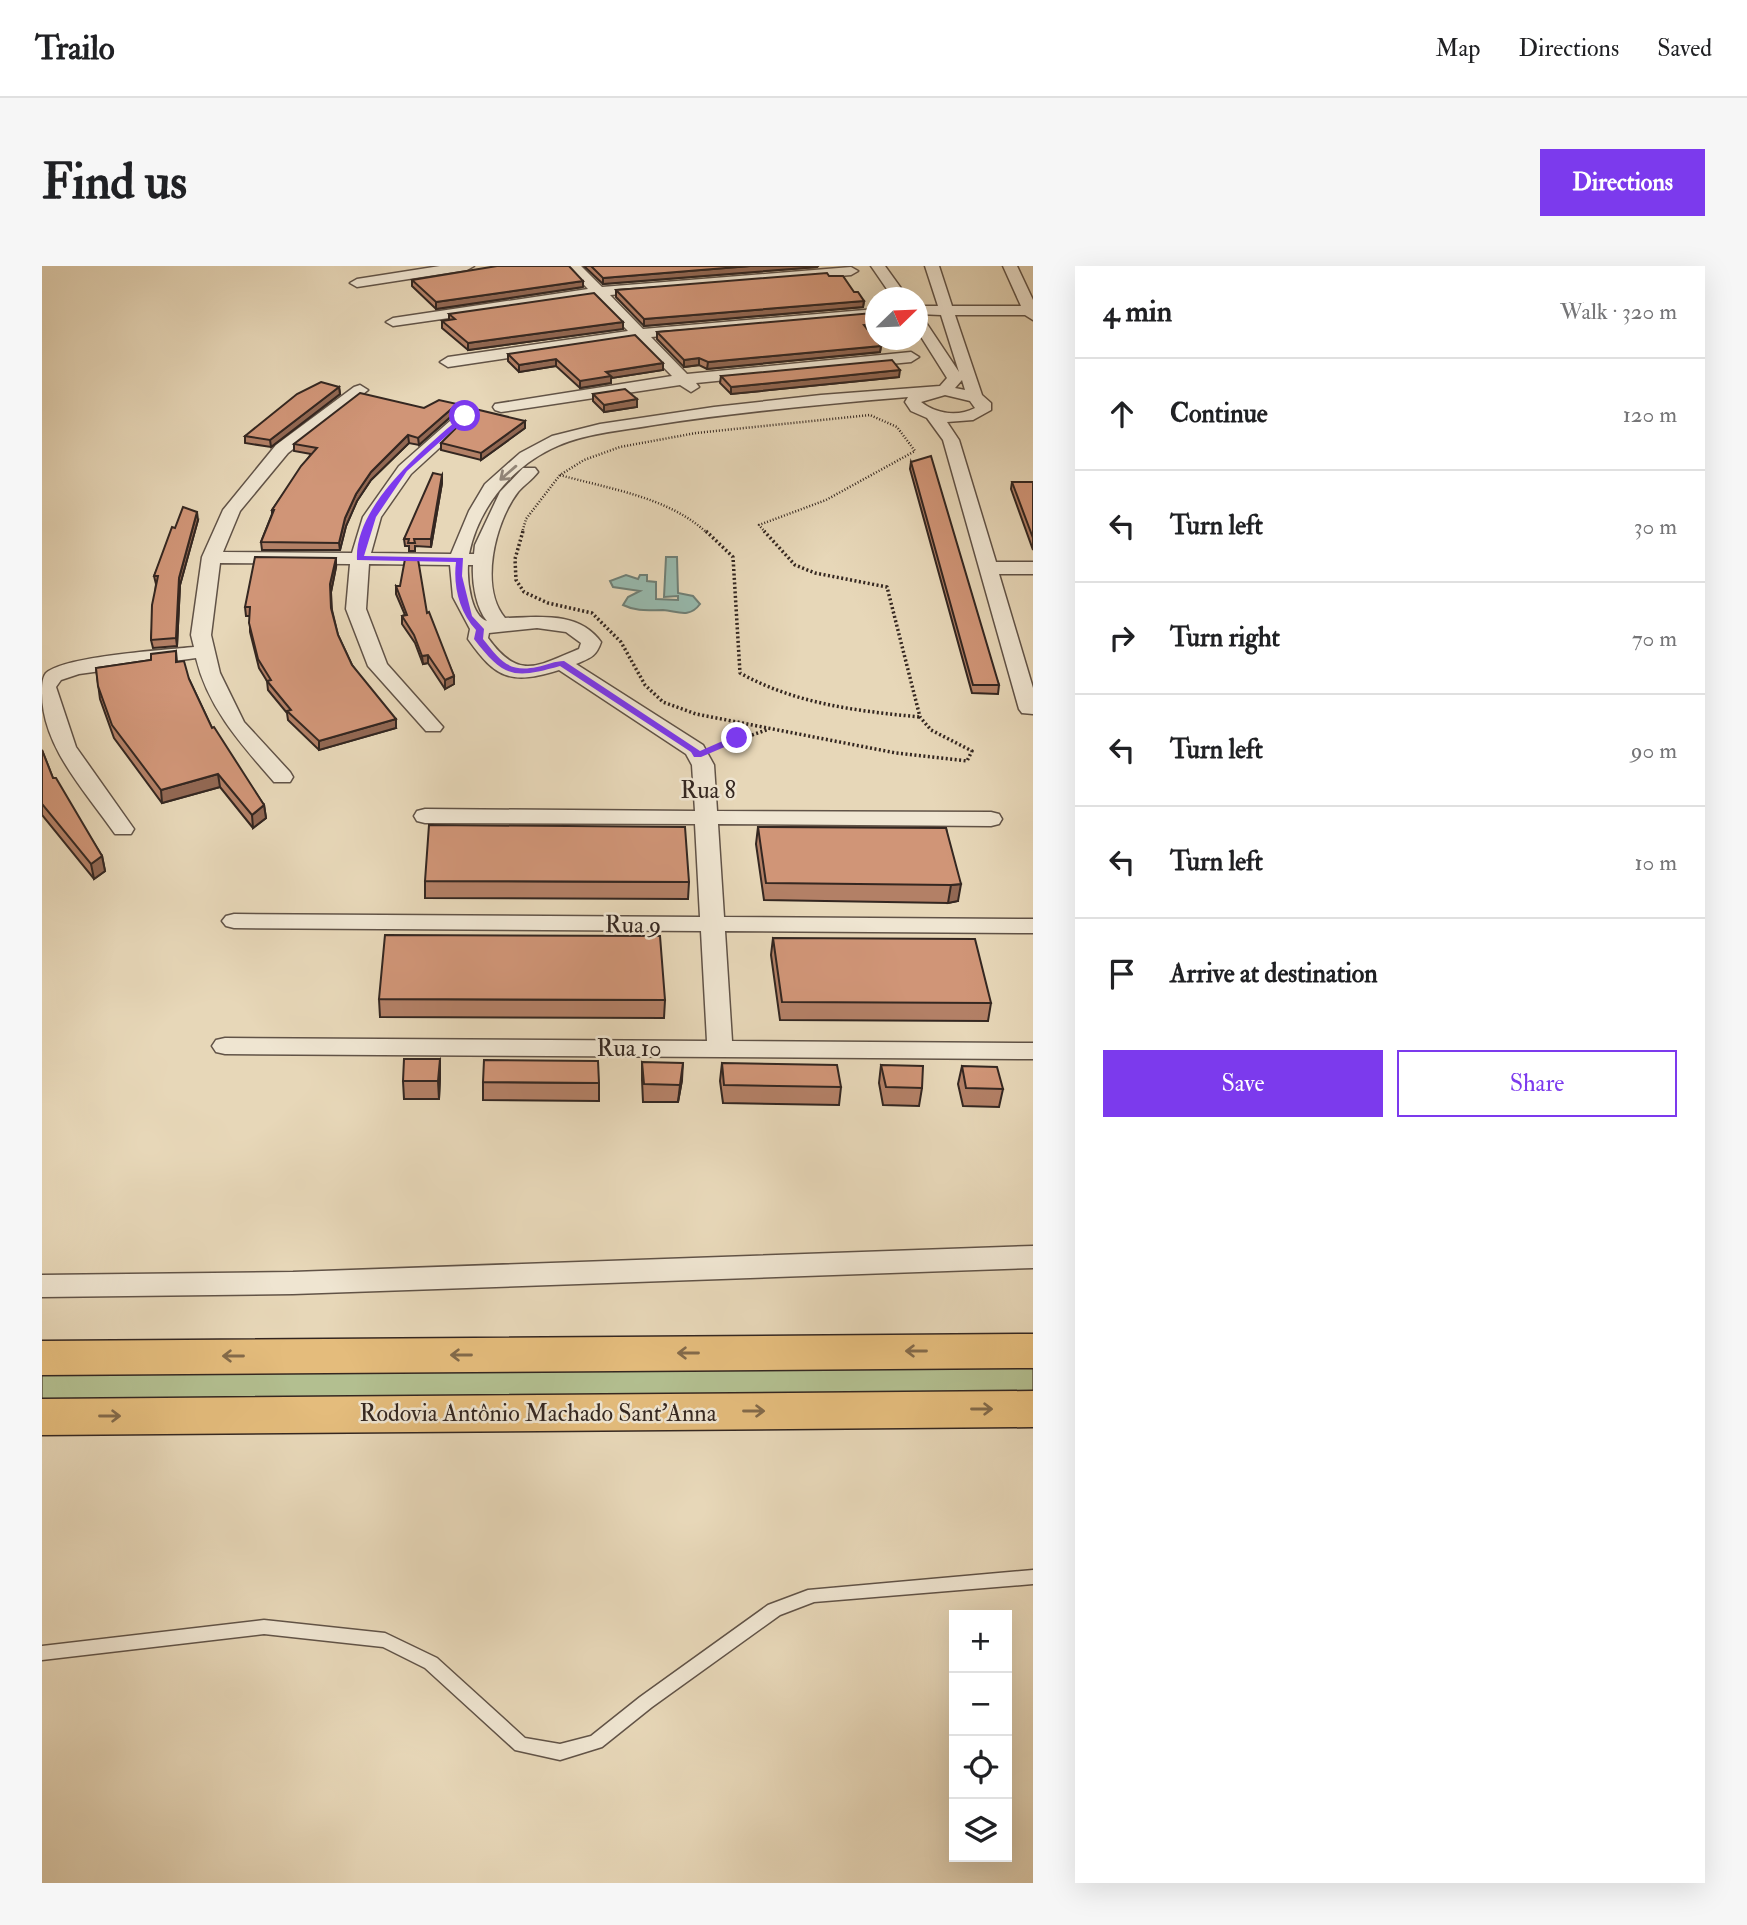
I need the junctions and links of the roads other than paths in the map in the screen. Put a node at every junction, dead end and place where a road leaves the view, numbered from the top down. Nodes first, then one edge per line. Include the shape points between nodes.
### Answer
1 (467, 266) edge
2 (573, 266) edge
3 (878, 266) edge
4 (932, 266) edge
5 (1010, 266) edge
6 (851, 271) dead end
7 (357, 283) dead end
8 (893, 287) edge
9 (598, 292) junction
10 (928, 310) edge
11 (947, 310) junction
12 (1032, 313) edge
13 (865, 314) edge
14 (393, 322) dead end
15 (639, 334) junction
16 (928, 336) edge
17 (911, 357) dead end
18 (449, 362) dead end
19 (682, 378) junction
20 (360, 390) edge
21 (937, 391) junction
22 (979, 403) junction
23 (500, 407) dead end
24 (925, 412) junction
25 (718, 414) junction
26 (465, 416) edge
27 (951, 440) junction
28 (211, 557) junction
29 (360, 558) junction
30 (460, 559) junction
31 (483, 560) junction
32 (987, 568) junction
33 (1033, 568) edge
34 (490, 627) junction
35 (205, 651) junction
36 (561, 663) junction
37 (1029, 709) dead end
38 (433, 727) dead end
39 (282, 777) dead end
40 (425, 816) dead end
41 (706, 816) junction
42 (991, 818) dead end
43 (123, 829) dead end
44 (234, 921) dead end
45 (712, 926) junction
46 (1033, 926) edge
47 (225, 1046) dead end
48 (720, 1049) junction
49 (1033, 1051) edge
50 (1033, 1257) edge
51 (42, 1286) edge
52 (1033, 1351) edge
53 (42, 1358) edge
54 (1033, 1409) edge
55 (42, 1417) edge
56 (1033, 1577) edge
57 (42, 1653) edge

1 - 7 street
2 - 9 street
3 - 8 street
4 - 11 street
5 - 12 street
6 - 9 street
9 - 14 street
9 - 15 street
10 - 11 street
11 - 12 street
11 - 22 street
13 - 15 street
15 - 18 street
15 - 19 street
16 - 21 street via 955,378
17 - 19 street
19 - 23 street
19 - 25 street
20 - 28 street via 282,449 232,510
21 - 22 street
21 - 24 street via 918,396 914,402
21 - 25 street via 804,400
22 - 24 street via 975,415 961,418
22 - 27 street via 988,427 965,431
24 - 25 street via 876,403
24 - 27 street
25 -> 30 street via 578,433 549,442 490,488 461,545
25 - 31 street via 591,440 544,458 509,492 484,545
26 - 29 street via 405,470 372,517
27 - 32 street
28 - 29 street
28 - 35 street via 201,635
29 - 30 street
29 - 38 street via 356,609 378,666
30 - 31 street
30 - 34 street via 458,576 468,617
31 - 34 street
32 - 33 street
32 - 37 street
34 - 36 street via 478,639 500,666 517,671
34 - 36 street via 573,626 592,642 588,652
35 - 39 street via 210,673 235,724
35 - 43 street via 75,668 54,676 46,687 65,747
36 - 41 street via 695,750 703,765
40 - 41 street, Rua 8
41 - 42 street, Rua 8
41 - 45 street
44 - 45 street, Rua 9
45 - 46 street, Rua 9
45 - 48 street
47 - 48 street, Rua 10
48 - 49 street, Rua 10
50 - 51 street via 293,1283
52 -> 53 highway
55 -> 54 highway, Rodovia Antônio Machado Sant'Anna
56 - 57 lane via 814,1595 774,1610 596,1742 560,1752 522,1745 431,1663 385,1640 264,1628

